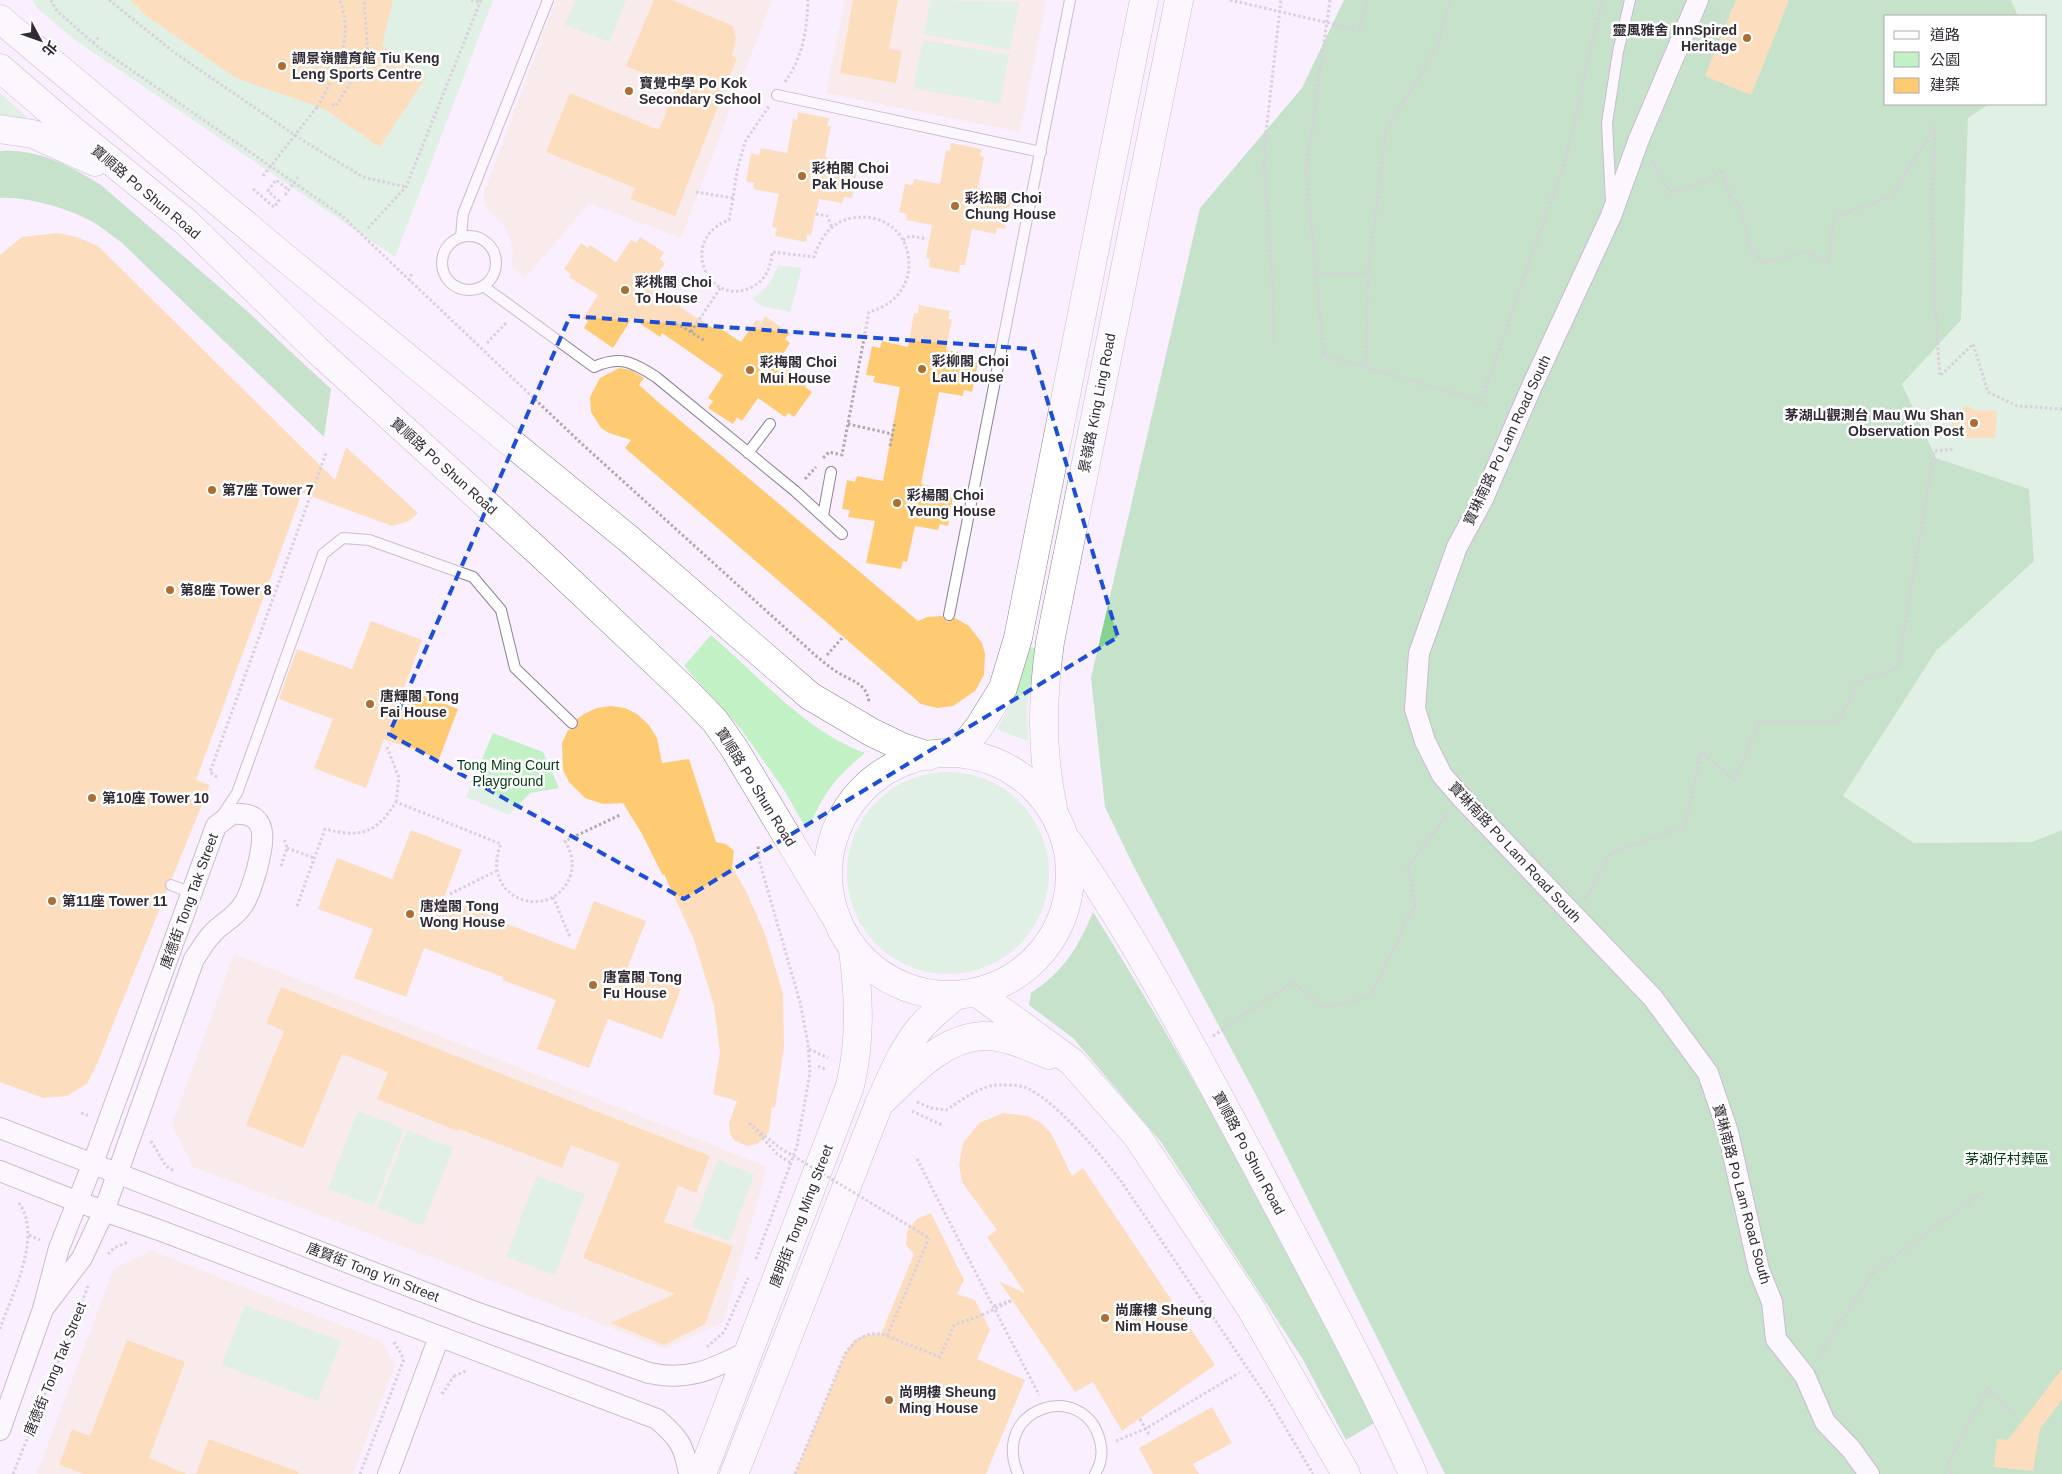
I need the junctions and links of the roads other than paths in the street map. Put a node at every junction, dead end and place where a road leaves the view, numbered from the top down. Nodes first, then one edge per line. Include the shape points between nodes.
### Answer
1 (548, 0) edge
2 (1070, 0) edge
3 (1144, 0) edge
4 (1179, 0) edge
5 (1630, 0) edge
6 (1698, 0) edge
7 (0, 19) edge
8 (0, 68) edge
9 (776, 95) road end
10 (0, 129) edge
11 (1041, 152) junction
12 (1611, 216) junction
13 (186, 222) junction
14 (461, 237) junction
15 (483, 286) junction
16 (770, 424) dead end
17 (748, 453) junction
18 (830, 472) dead end
19 (823, 516) junction
20 (842, 534) dead end
21 (949, 615) dead end
22 (572, 723) dead end
23 (959, 752) junction
24 (930, 756) junction
25 (237, 793) junction
26 (1053, 808) junction
27 (254, 818) junction
28 (216, 826) junction
29 (1068, 841) junction
30 (171, 885) dead end
31 (192, 893) junction
32 (833, 912) junction
33 (853, 950) junction
34 (966, 994) junction
35 (1072, 1062) junction
36 (879, 1104) junction
37 (0, 1128) edge
38 (93, 1163) junction
39 (0, 1170) edge
40 (120, 1174) junction
41 (78, 1202) junction
42 (104, 1211) junction
43 (43, 1309) junction
44 (439, 1337) junction
45 (749, 1351) junction
46 (0, 1430) edge
47 (388, 1474) edge
48 (689, 1474) edge
49 (702, 1474) edge
50 (734, 1474) edge
51 (1018, 1474) edge
52 (1095, 1474) edge
53 (1346, 1474) edge
54 (1413, 1474) edge
55 (1869, 1474) edge

1 - 14 lane via 463,214
2 - 11 lane
3 - 23 main road via 1018,638 1003,688
4 - 26 main road, 景嶺路 King Ling Road via 1050,642 1043,718 1045,769
5 - 12 lane via 1607,122
6 - 12 street, 寶琳南路 Po Lam Road South via 1639,139
7 - 24 main road via 630,540 810,696 871,732
8 - 13 main road, 寶順路 Po Shun Road
9 - 11 lane
10 - 13 main road via 33,134 100,165
11 - 21 lane
12 - 55 street, 寶琳南路 Po Lam Road South via 1483,498 1457,547 1419,653 1415,709 1425,741 1442,775 1653,998 1708,1074 1728,1132 1759,1270 1772,1302 1776,1338 1805,1376 1826,1422
13 - 32 main road, 寶順路 Po Shun Road via 317,350 549,562 715,721
14 - 15 lane via 478,238 492,248 494,273
14 - 15 lane via 453,241 442,257 444,275 456,288 475,290
15 - 17 lane via 594,367 610,359 636,364
16 - 17 lane
17 - 19 lane
18 - 19 lane
19 - 20 lane
22 - 25 lane via 515,668 501,610 473,578 369,540 342,538 323,554
23 - 24 main road
23 - 26 main road via 1013,771 1032,784
24 - 32 main road via 879,776 848,808 835,834 827,869
25 - 27 lane
25 - 28 lane
26 - 29 main road
27 - 28 street, 唐德街 Tong Tak Street via 232,814
27 - 40 street, 唐德街 Tong Tak Street via 264,839 252,886 243,905 228,922 213,932 194,959
28 - 31 street, 唐德街 Tong Tak Street
29 - 34 main road via 1072,871 1069,895 1064,916 1055,933 1027,966 1010,978
29 - 54 main road, 寶順路 Po Shun Road via 1098,884 1191,1044 1383,1408
30 - 31 lane
31 - 38 street, 唐德街 Tong Tak Street
32 - 33 main road
33 - 34 main road via 872,970 897,985 924,994
33 - 45 main road, 唐明街 Tong Ming Street via 859,990 859,1037 850,1086
34 - 35 main road
34 - 36 main road via 929,1019 914,1036
35 - 36 main road via 995,1038 967,1039 939,1051
35 - 53 main road via 1137,1136 1250,1307
36 - 50 main road
37 - 38 street, 唐賢街 Tong Yin Street
38 - 40 street, 唐賢街 Tong Yin Street
38 - 41 street, 唐德街 Tong Tak Street
39 - 41 street
40 - 42 street, 唐德街 Tong Tak Street
40 - 45 street, 唐賢街 Tong Yin Street via 478,1313 649,1373 678,1377 697,1374 715,1369
41 - 42 street
41 - 43 street, 唐德街 Tong Tak Street via 59,1248
42 - 43 street, 唐德街 Tong Tak Street via 82,1258
42 - 44 street
43 - 46 street, 唐德街 Tong Tak Street
44 - 47 street
44 - 48 street via 657,1419 673,1433 685,1451
45 - 49 main road, 唐明街 Tong Ming Street
51 - 52 lane via 1013,1462 1015,1434 1022,1422 1045,1407 1065,1407 1083,1414 1092,1423 1102,1447

